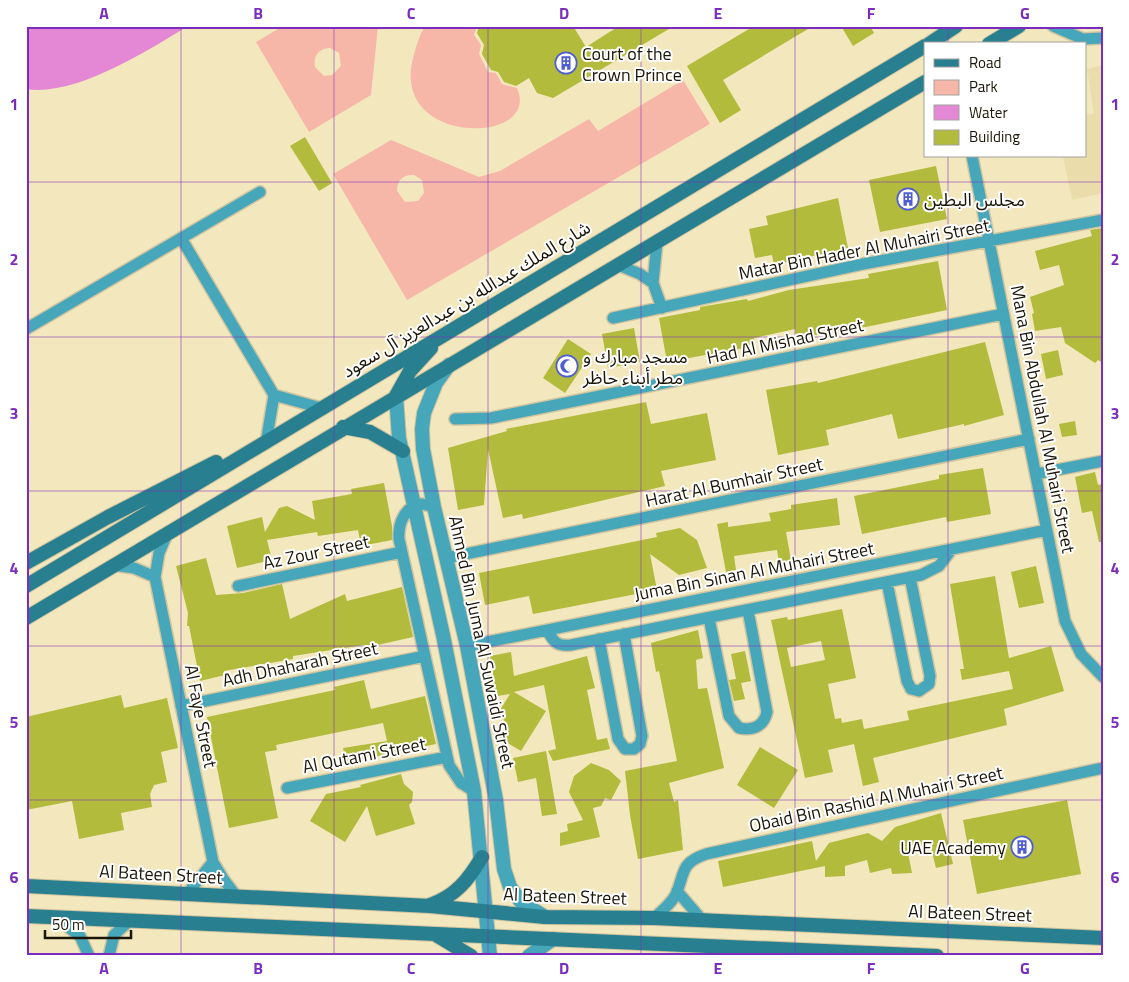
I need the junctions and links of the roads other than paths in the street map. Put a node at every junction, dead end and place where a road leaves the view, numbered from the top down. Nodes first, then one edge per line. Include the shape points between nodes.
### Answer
1 (956, 26) edge
2 (1019, 26) edge
3 (1053, 26) edge
4 (1103, 38) edge
5 (932, 42) edge
6 (992, 42) edge
7 (924, 47) edge
8 (924, 83) edge
9 (911, 90) junction
10 (924, 93) edge
11 (972, 158) edge
12 (260, 192) dead end
13 (1103, 220) edge
14 (181, 238) junction
15 (657, 242) junction
16 (989, 242) junction
17 (618, 265) junction
18 (654, 284) junction
19 (662, 308) junction
20 (1004, 314) junction
21 (613, 318) dead end
22 (26, 329) edge
23 (452, 329) junction
24 (449, 365) junction
25 (274, 395) junction
26 (396, 396) junction
27 (321, 408) junction
28 (455, 418) dead end
29 (343, 428) junction
30 (1029, 439) junction
31 (266, 442) junction
32 (403, 451) junction
33 (1103, 461) edge
34 (1036, 474) junction
35 (415, 506) junction
36 (434, 508) junction
37 (1047, 530) junction
38 (168, 532) junction
39 (952, 550) junction
40 (402, 552) junction
41 (446, 558) junction
42 (26, 563) edge
43 (113, 565) junction
44 (155, 578) junction
45 (910, 578) junction
46 (886, 582) junction
47 (26, 586) edge
48 (238, 586) dead end
49 (748, 610) junction
50 (26, 618) edge
51 (709, 618) junction
52 (547, 630) junction
53 (624, 634) junction
54 (443, 635) junction
55 (599, 639) junction
56 (467, 646) junction
57 (425, 656) junction
58 (1103, 677) edge
59 (181, 706) junction
60 (447, 757) junction
61 (1103, 768) edge
62 (288, 788) dead end
63 (474, 791) junction
64 (502, 855) junction
65 (482, 856) junction
66 (213, 862) junction
67 (26, 886) edge
68 (677, 891) junction
69 (187, 894) junction
70 (237, 897) junction
71 (430, 906) junction
72 (487, 912) junction
73 (26, 916) edge
74 (55, 916) junction
75 (545, 917) junction
76 (654, 918) junction
77 (702, 920) junction
78 (128, 922) junction
79 (436, 935) junction
80 (489, 936) junction
81 (1103, 938) edge
82 (553, 939) junction
83 (893, 955) edge
84 (89, 956) edge
85 (109, 956) edge
86 (471, 956) edge
87 (490, 956) edge
88 (529, 956) edge
89 (937, 956) edge

1 - 5 main road
2 - 6 main road
3 - 4 street via 1088,40
7 - 23 main road, شارع الملك عبدالله بن عبدالعزيز آل سعود
8 - 9 main road
9 - 10 street
9 - 15 main road
11 - 16 street, Mana Bin Abdullah Al Muhairi Street
12 - 14 street
13 - 16 street, Matar Bin Hader Al Muhairi Street
14 - 22 street
14 - 25 street
15 - 17 main road
15 - 18 street
16 - 19 street, Matar Bin Hader Al Muhairi Street via 863,264
16 - 20 street, Mana Bin Abdullah Al Muhairi Street
17 - 18 street via 633,270
17 - 24 main road
18 - 19 street
19 - 21 street, Matar Bin Hader Al Muhairi Street
20 - 28 street, Had Al Mishad Street via 491,418
20 - 30 street, Mana Bin Abdullah Al Muhairi Street
23 - 26 main road via 410,371
23 - 27 main road, شارع الملك عبدالله بن عبدالعزيز آل سعود
24 - 26 main road
24 - 36 street, Ahmed Bin Juma Al Suwaidi Street via 428,399 422,429
25 - 27 street
25 - 31 street
26 - 29 main road
26 - 32 street, Ahmed Bin Juma Al Suwaidi Street
27 - 31 main road, شارع الملك عبدالله بن عبدالعزيز آل سعود
29 - 32 main road via 370,432
29 - 38 main road
30 - 34 street, Mana Bin Abdullah Al Muhairi Street
30 - 41 street, Harat Al Bumhair Street
31 - 42 main road via 226,457
31 - 47 main road, شارع الملك عبدالله بن عبدالعزيز آل سعود
32 - 35 street, Ahmed Bin Juma Al Suwaidi Street
33 - 34 street
34 - 37 street, Mana Bin Abdullah Al Muhairi Street
35 - 36 street via 427,504
35 - 40 street via 405,514 400,526
35 - 54 street, Ahmed Bin Juma Al Suwaidi Street
36 - 41 street, Ahmed Bin Juma Al Suwaidi Street
37 - 39 street, Juma Bin Sinan Al Muhairi Street
37 - 58 street, Mana Bin Abdullah Al Muhairi Street via 1069,633 1081,654
38 - 43 main road
38 - 44 street, Al Faye Street via 159,553
39 - 45 street via 934,570
39 - 52 street, Juma Bin Sinan Al Muhairi Street
40 - 48 street, Az Zour Street
40 - 57 street
41 - 56 street, Ahmed Bin Juma Al Suwaidi Street
43 - 44 street via 134,568
43 - 50 main road
44 - 59 street, Al Faye Street
45 - 46 street
45 - 46 street, Juma Bin Sinan Al Muhairi Street via 930,676 929,684 919,691 907,682
46 - 49 street
49 - 51 street
49 - 51 street, Juma Bin Sinan Al Muhairi Street via 767,712 763,721 750,729 740,728 729,716
51 - 53 street
52 - 55 street via 554,642 564,646
52 - 56 street, Juma Bin Sinan Al Muhairi Street
53 - 55 street
53 - 55 street via 642,736 634,749 622,746 618,739
54 - 56 street
54 - 63 street, Ahmed Bin Juma Al Suwaidi Street
56 - 64 street, Ahmed Bin Juma Al Suwaidi Street via 496,800
57 - 59 street, Adh Dhaharah Street
57 - 60 street
59 - 66 street, Al Faye Street
60 - 62 street, Al Qutami Street
60 - 63 street via 456,778
61 - 68 street, Obaid Bin Rashid Al Muhairi Street via 706,854 683,870
63 - 65 street, Ahmed Bin Juma Al Suwaidi Street
64 - 65 street via 494,858
64 - 75 street, Ahmed Bin Juma Al Suwaidi Street via 506,879 514,893 530,909
65 - 71 main road via 468,879 455,892
65 - 72 street, Ahmed Bin Juma Al Suwaidi Street
66 - 69 street
66 - 70 street, Al Faye Street
67 - 69 main road, Al Bateen Street
68 - 76 street, Obaid Bin Rashid Al Muhairi Street
68 - 77 street
69 - 70 main road, Al Bateen Street
70 - 71 main road, Al Bateen Street
71 - 72 main road, Al Bateen Street
72 - 75 main road, Al Bateen Street
72 - 80 street, Ahmed Bin Juma Al Suwaidi Street
73 - 74 main road
74 - 78 main road
74 - 84 street via 80,936
75 - 76 main road, Al Bateen Street
76 - 77 main road, Al Bateen Street
77 - 81 main road, Al Bateen Street
78 - 79 main road
78 - 85 street via 114,935
79 - 80 main road
79 - 86 main road
80 - 82 main road
80 - 87 street, Ahmed Bin Juma Al Suwaidi Street
82 - 83 main road
82 - 88 street
83 - 89 main road

